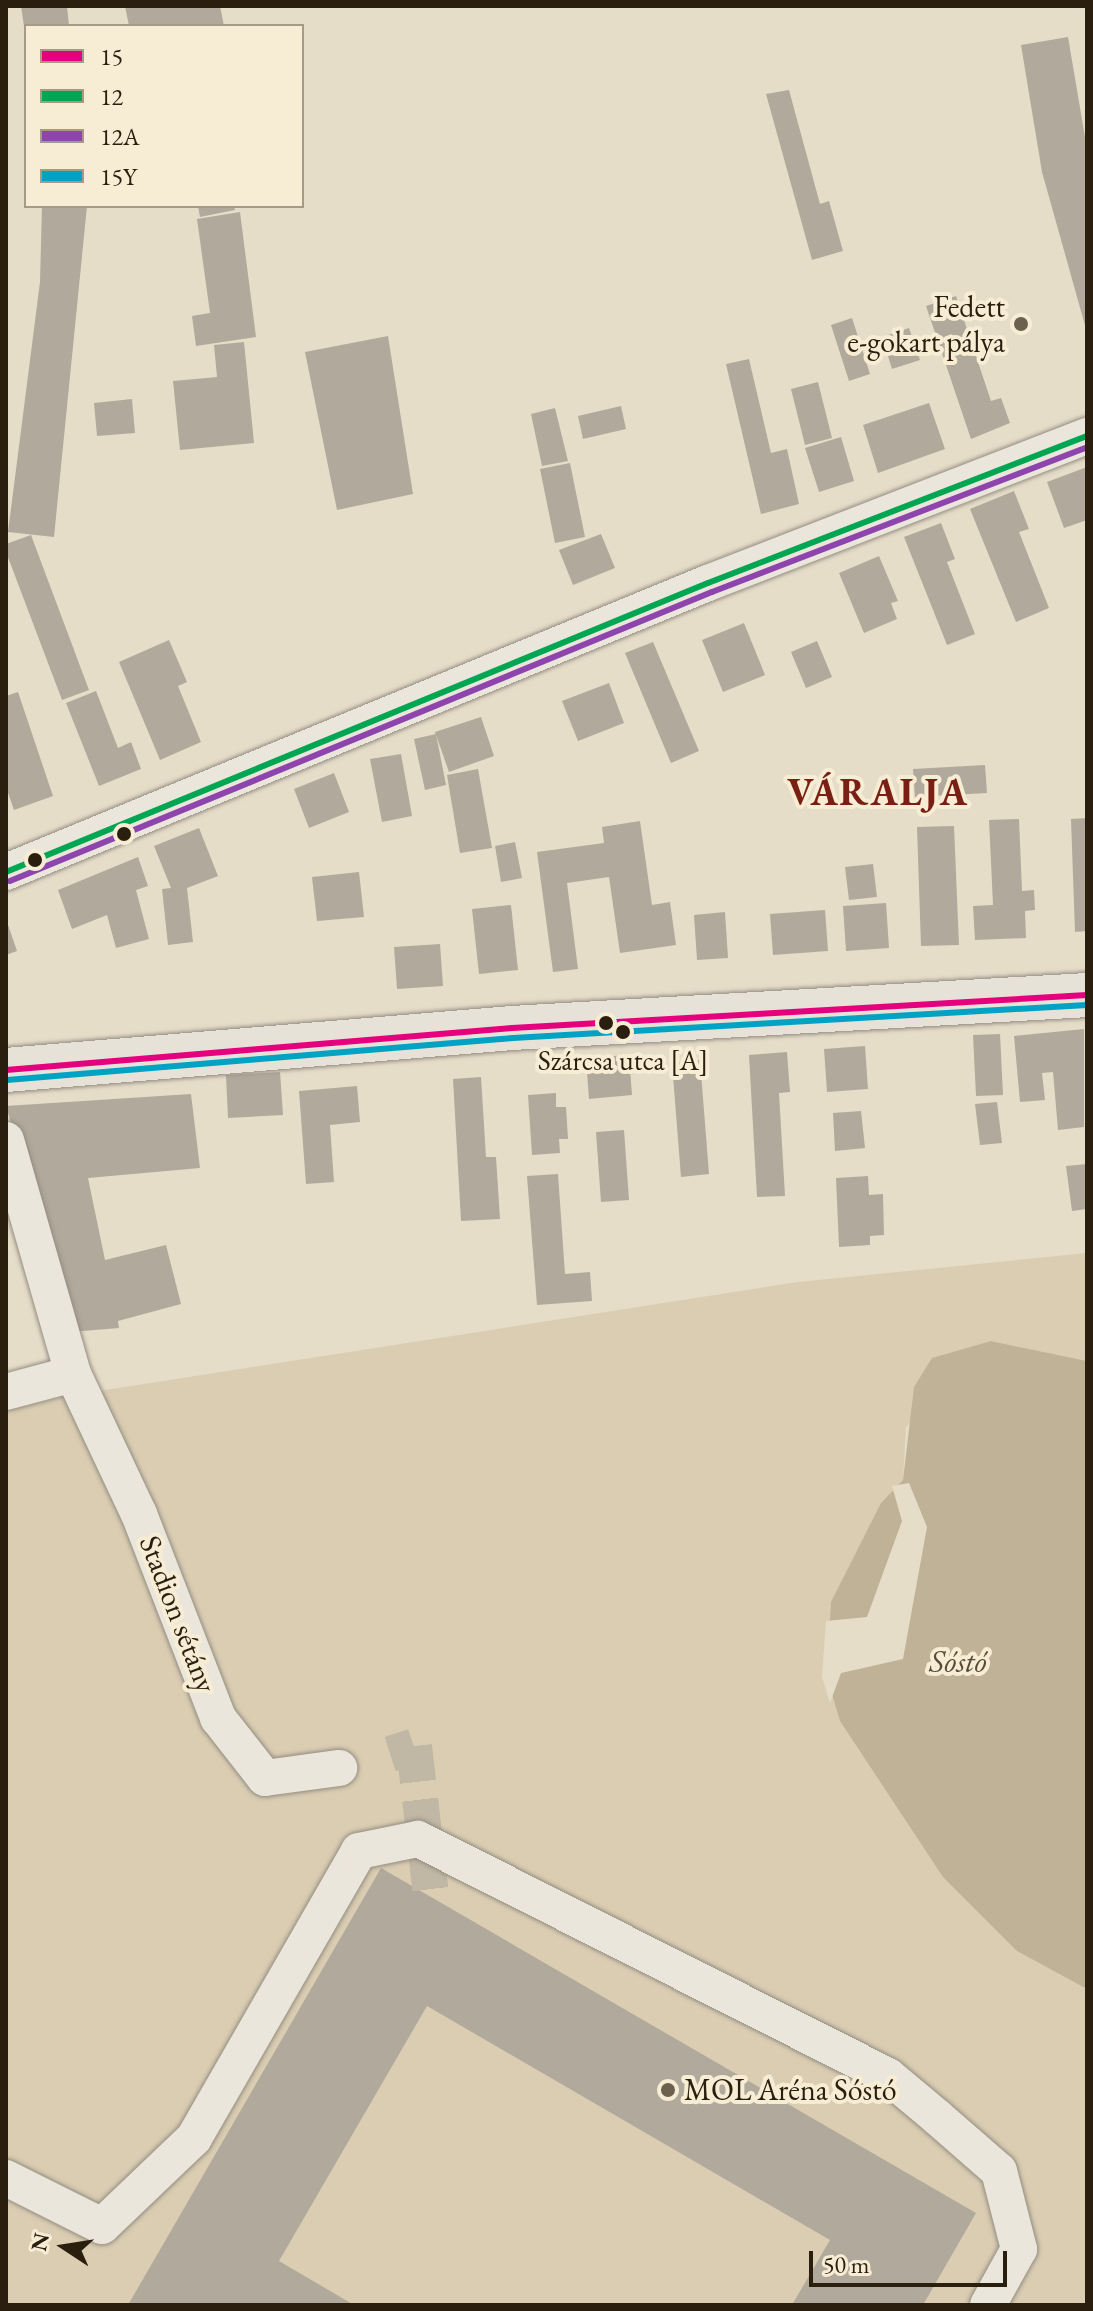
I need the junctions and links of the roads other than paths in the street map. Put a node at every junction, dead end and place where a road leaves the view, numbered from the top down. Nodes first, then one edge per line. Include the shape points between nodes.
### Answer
1 (1087, 436) edge
2 (6, 872) edge
3 (1087, 995) edge
4 (6, 1070) edge
5 (6, 1140) edge
6 (73, 1374) junction
7 (6, 1392) edge
8 (339, 1768) dead end
9 (6, 2178) edge
10 (988, 2305) edge

1 - 2 street via 708,583
3 - 4 main road via 512,1028 186,1060
5 - 6 street
6 - 7 street
6 - 8 street, Stadion sétány via 139,1514 218,1718 265,1778
9 - 10 street via 102,2226 194,2138 359,1851 418,1839 888,2076 925,2106 999,2171 1019,2249

